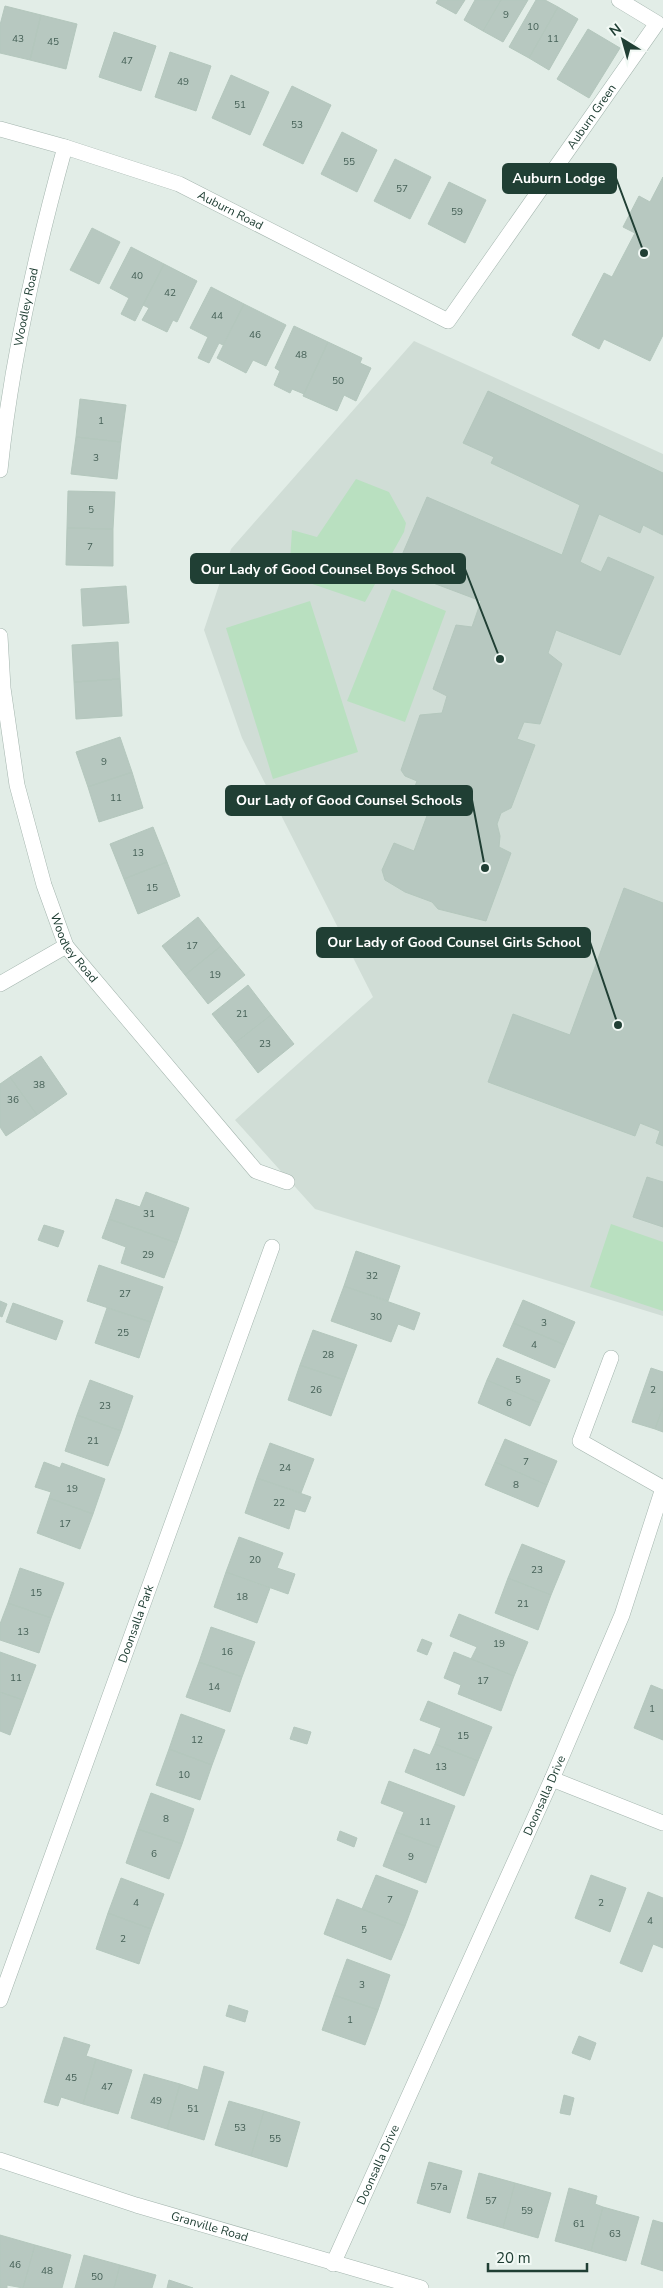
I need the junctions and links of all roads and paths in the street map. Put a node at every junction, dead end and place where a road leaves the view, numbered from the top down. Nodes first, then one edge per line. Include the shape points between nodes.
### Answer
1 (619, 0) edge
2 (0, 129) edge
3 (65, 147) junction
4 (448, 321) joint
5 (0, 470) edge
6 (0, 636) edge
7 (66, 946) junction
8 (0, 984) edge
9 (287, 1182) dead end
10 (272, 1248) dead end
11 (611, 1358) dead end
12 (552, 1779) junction
13 (663, 1823) edge
14 (0, 2000) edge
15 (0, 2160) edge
16 (333, 2264) junction
17 (421, 2288) edge

1 - 4 street, Auburn Green via 657,23
2 - 3 street, Auburn Road
3 - 4 street, Auburn Road via 179,184
3 - 5 street, Woodley Road via 44,225 6,416
6 - 7 street, Woodley Road via 3,688 17,785 44,885
7 - 8 street
7 - 9 street, Woodley Road via 256,1171
10 - 14 street, Doonsalla Park
11 - 12 street, Doonsalla Drive via 580,1441 663,1488 622,1615
12 - 13 street
12 - 16 street, Doonsalla Drive
15 - 16 street, Granville Road
16 - 17 street, Granville Road

